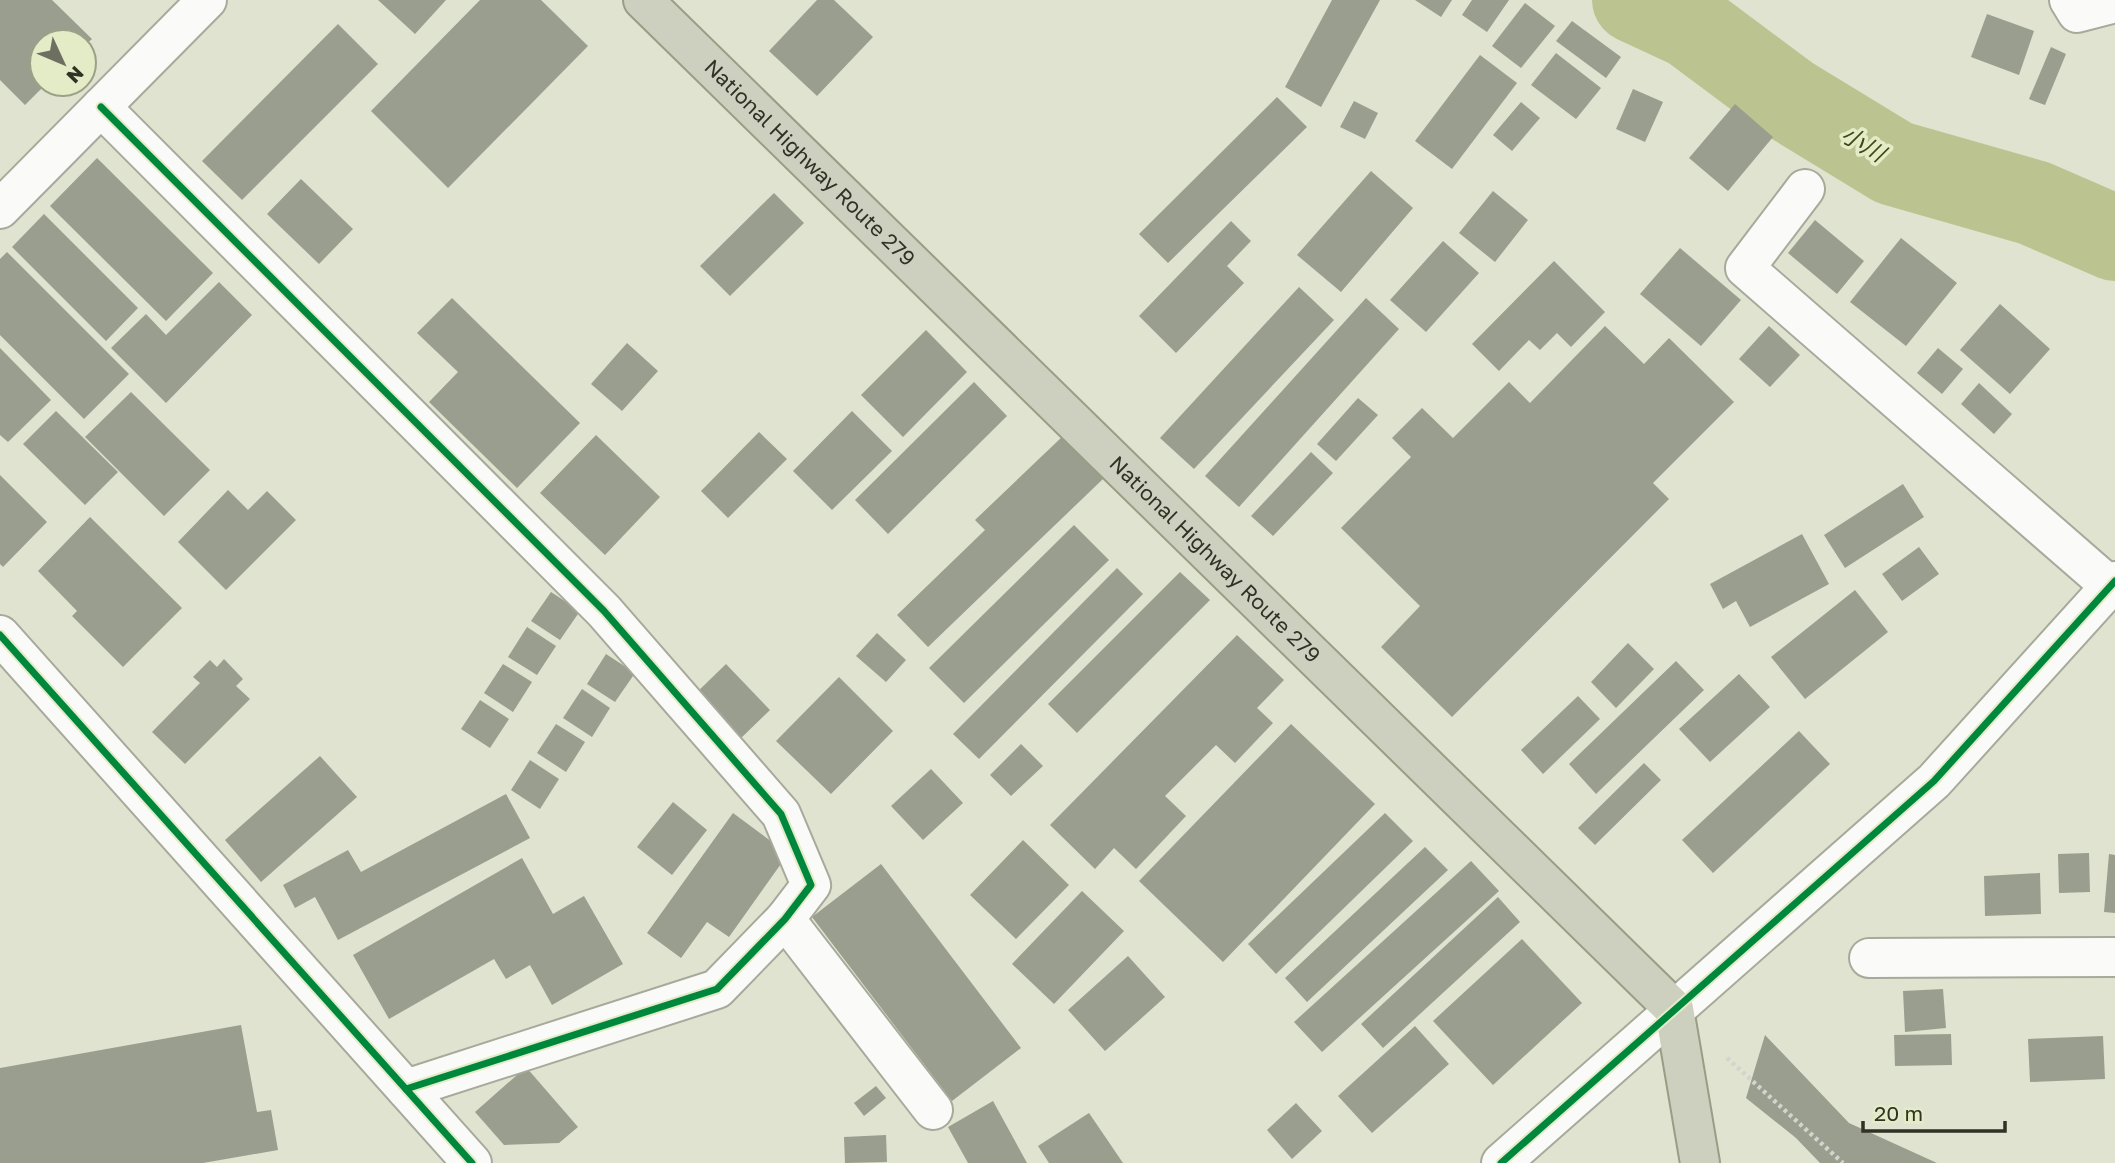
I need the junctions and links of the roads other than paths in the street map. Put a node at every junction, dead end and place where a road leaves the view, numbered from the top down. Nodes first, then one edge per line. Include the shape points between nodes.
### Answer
1 (207, 0) edge
2 (643, 0) edge
3 (2069, 0) edge
4 (2115, 3) edge
5 (101, 107) junction
6 (1805, 189) dead end
7 (0, 209) edge
8 (2113, 583) edge
9 (0, 635) edge
10 (785, 919) junction
11 (2115, 957) edge
12 (1869, 958) dead end
13 (1674, 1010) junction
14 (406, 1088) junction
15 (933, 1110) dead end
16 (472, 1163) edge
17 (1501, 1163) edge
18 (1700, 1163) edge

1 - 5 street
2 - 13 highway, National Highway Route 279
3 - 4 street via 2077,13
5 - 7 street
5 - 10 street via 604,611 781,814 811,885
6 - 8 street via 1745,268
8 - 13 street via 1934,781
9 - 14 street
10 - 14 street via 717,989
10 - 15 street
11 - 12 street
13 - 17 street
13 - 18 highway
14 - 16 street

